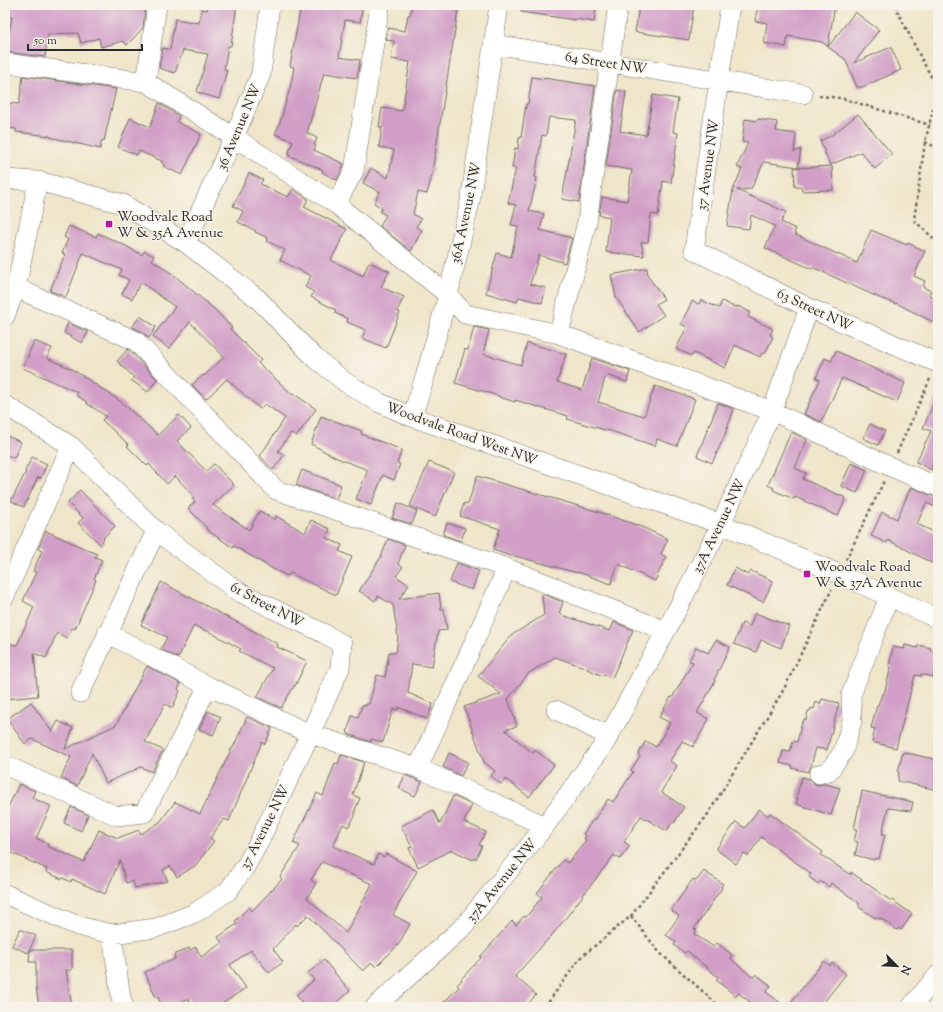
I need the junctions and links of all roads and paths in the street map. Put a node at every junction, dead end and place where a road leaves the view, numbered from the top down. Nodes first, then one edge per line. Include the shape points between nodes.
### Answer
1 (157, 5) edge
2 (270, 5) edge
3 (380, 5) edge
4 (499, 5) edge
5 (618, 5) edge
6 (730, 5) edge
7 (897, 5) edge
8 (493, 44) junction
9 (609, 62) junction
10 (5, 63) edge
11 (719, 80) junction
12 (146, 82) junction
13 (803, 94) joint
14 (930, 125) junction
15 (234, 137) junction
16 (926, 142) junction
17 (938, 148) edge
18 (5, 179) edge
19 (38, 181) junction
20 (336, 204) junction
21 (938, 242) edge
22 (186, 243) junction
23 (694, 250) joint
24 (16, 288) junction
25 (448, 295) junction
26 (809, 308) junction
27 (5, 316) edge
28 (559, 334) junction
29 (937, 363) edge
30 (5, 405) edge
31 (772, 411) junction
32 (412, 417) junction
33 (71, 446) junction
34 (890, 467) junction
35 (938, 487) edge
36 (721, 524) junction
37 (156, 531) junction
38 (507, 568) junction
39 (839, 574) junction
40 (5, 596) edge
41 (889, 597) junction
42 (938, 620) edge
43 (666, 631) junction
44 (107, 633) junction
45 (342, 644) joint
46 (208, 686) junction
47 (80, 693) dead end
48 (556, 710) dead end
49 (310, 734) junction
50 (609, 736) junction
51 (5, 764) edge
52 (418, 768) junction
53 (819, 774) dead end
54 (545, 826) junction
55 (5, 894) edge
56 (631, 916) junction
57 (112, 934) junction
58 (938, 975) edge
59 (124, 1007) edge
60 (375, 1007) edge
61 (545, 1007) edge
62 (720, 1007) edge
63 (911, 1007) edge

1 - 12 street
2 - 15 street, 36 Avenue NW via 261,74
3 - 20 street via 354,172
4 - 8 street, 36A Avenue NW
5 - 9 street
6 - 11 street, 37 Avenue NW
7 - 14 path via 896,8 938,89
8 - 9 street, 64 Street NW
8 - 25 street, 36A Avenue NW via 470,202
9 - 11 street, 64 Street NW
9 - 28 street via 587,222
10 - 12 street
11 - 13 street
11 - 23 street, 37 Avenue NW
12 - 15 street
13 - 14 path via 841,98
14 - 16 path
15 - 20 street
15 - 22 street, 36 Avenue NW
16 - 17 path
16 - 21 path via 914,220
18 - 19 street, Woodvale Road West NW
19 - 22 street, Woodvale Road West NW via 123,204
19 - 24 street
20 - 25 street
22 - 32 street, Woodvale Road West NW via 258,299 315,358 345,382
23 - 26 street, 63 Street NW
24 - 27 street
24 - 38 street via 136,342 276,490
25 - 28 street via 464,314
25 - 32 street, 36A Avenue NW via 426,377
26 - 29 street, 63 Street NW
26 - 31 street, 37A Avenue NW
28 - 31 street
29 - 34 path
30 - 33 street, 61 Street NW
31 - 34 street
31 - 36 street, 37A Avenue NW
32 - 36 street, Woodvale Road West NW
33 - 37 street, 61 Street NW
33 - 40 street
34 - 35 street
34 - 39 path
36 - 39 street, Woodvale Road West NW
36 - 43 street, 37A Avenue NW
37 - 44 street
37 - 45 street, 61 Street NW via 239,592
38 - 43 street
38 - 52 street
39 - 41 street, Woodvale Road West NW
39 - 56 path via 780,696 708,814
41 - 42 street, Woodvale Road West NW
41 - 53 street via 851,695 852,722 843,752 829,771
43 - 50 street, 37A Avenue NW
44 - 46 street
44 - 47 street
45 - 49 street, 37 Avenue NW via 340,668
46 - 49 street
46 - 51 street via 144,813 117,816
48 - 50 street
49 - 52 street
49 - 57 street, 37 Avenue NW via 258,844 228,891 195,913 156,928
50 - 54 street, 37A Avenue NW
52 - 54 street
54 - 60 street, 37A Avenue NW via 464,926
55 - 57 street via 78,926
56 - 61 path via 580,958
56 - 62 path via 659,952
57 - 59 street
58 - 63 street

